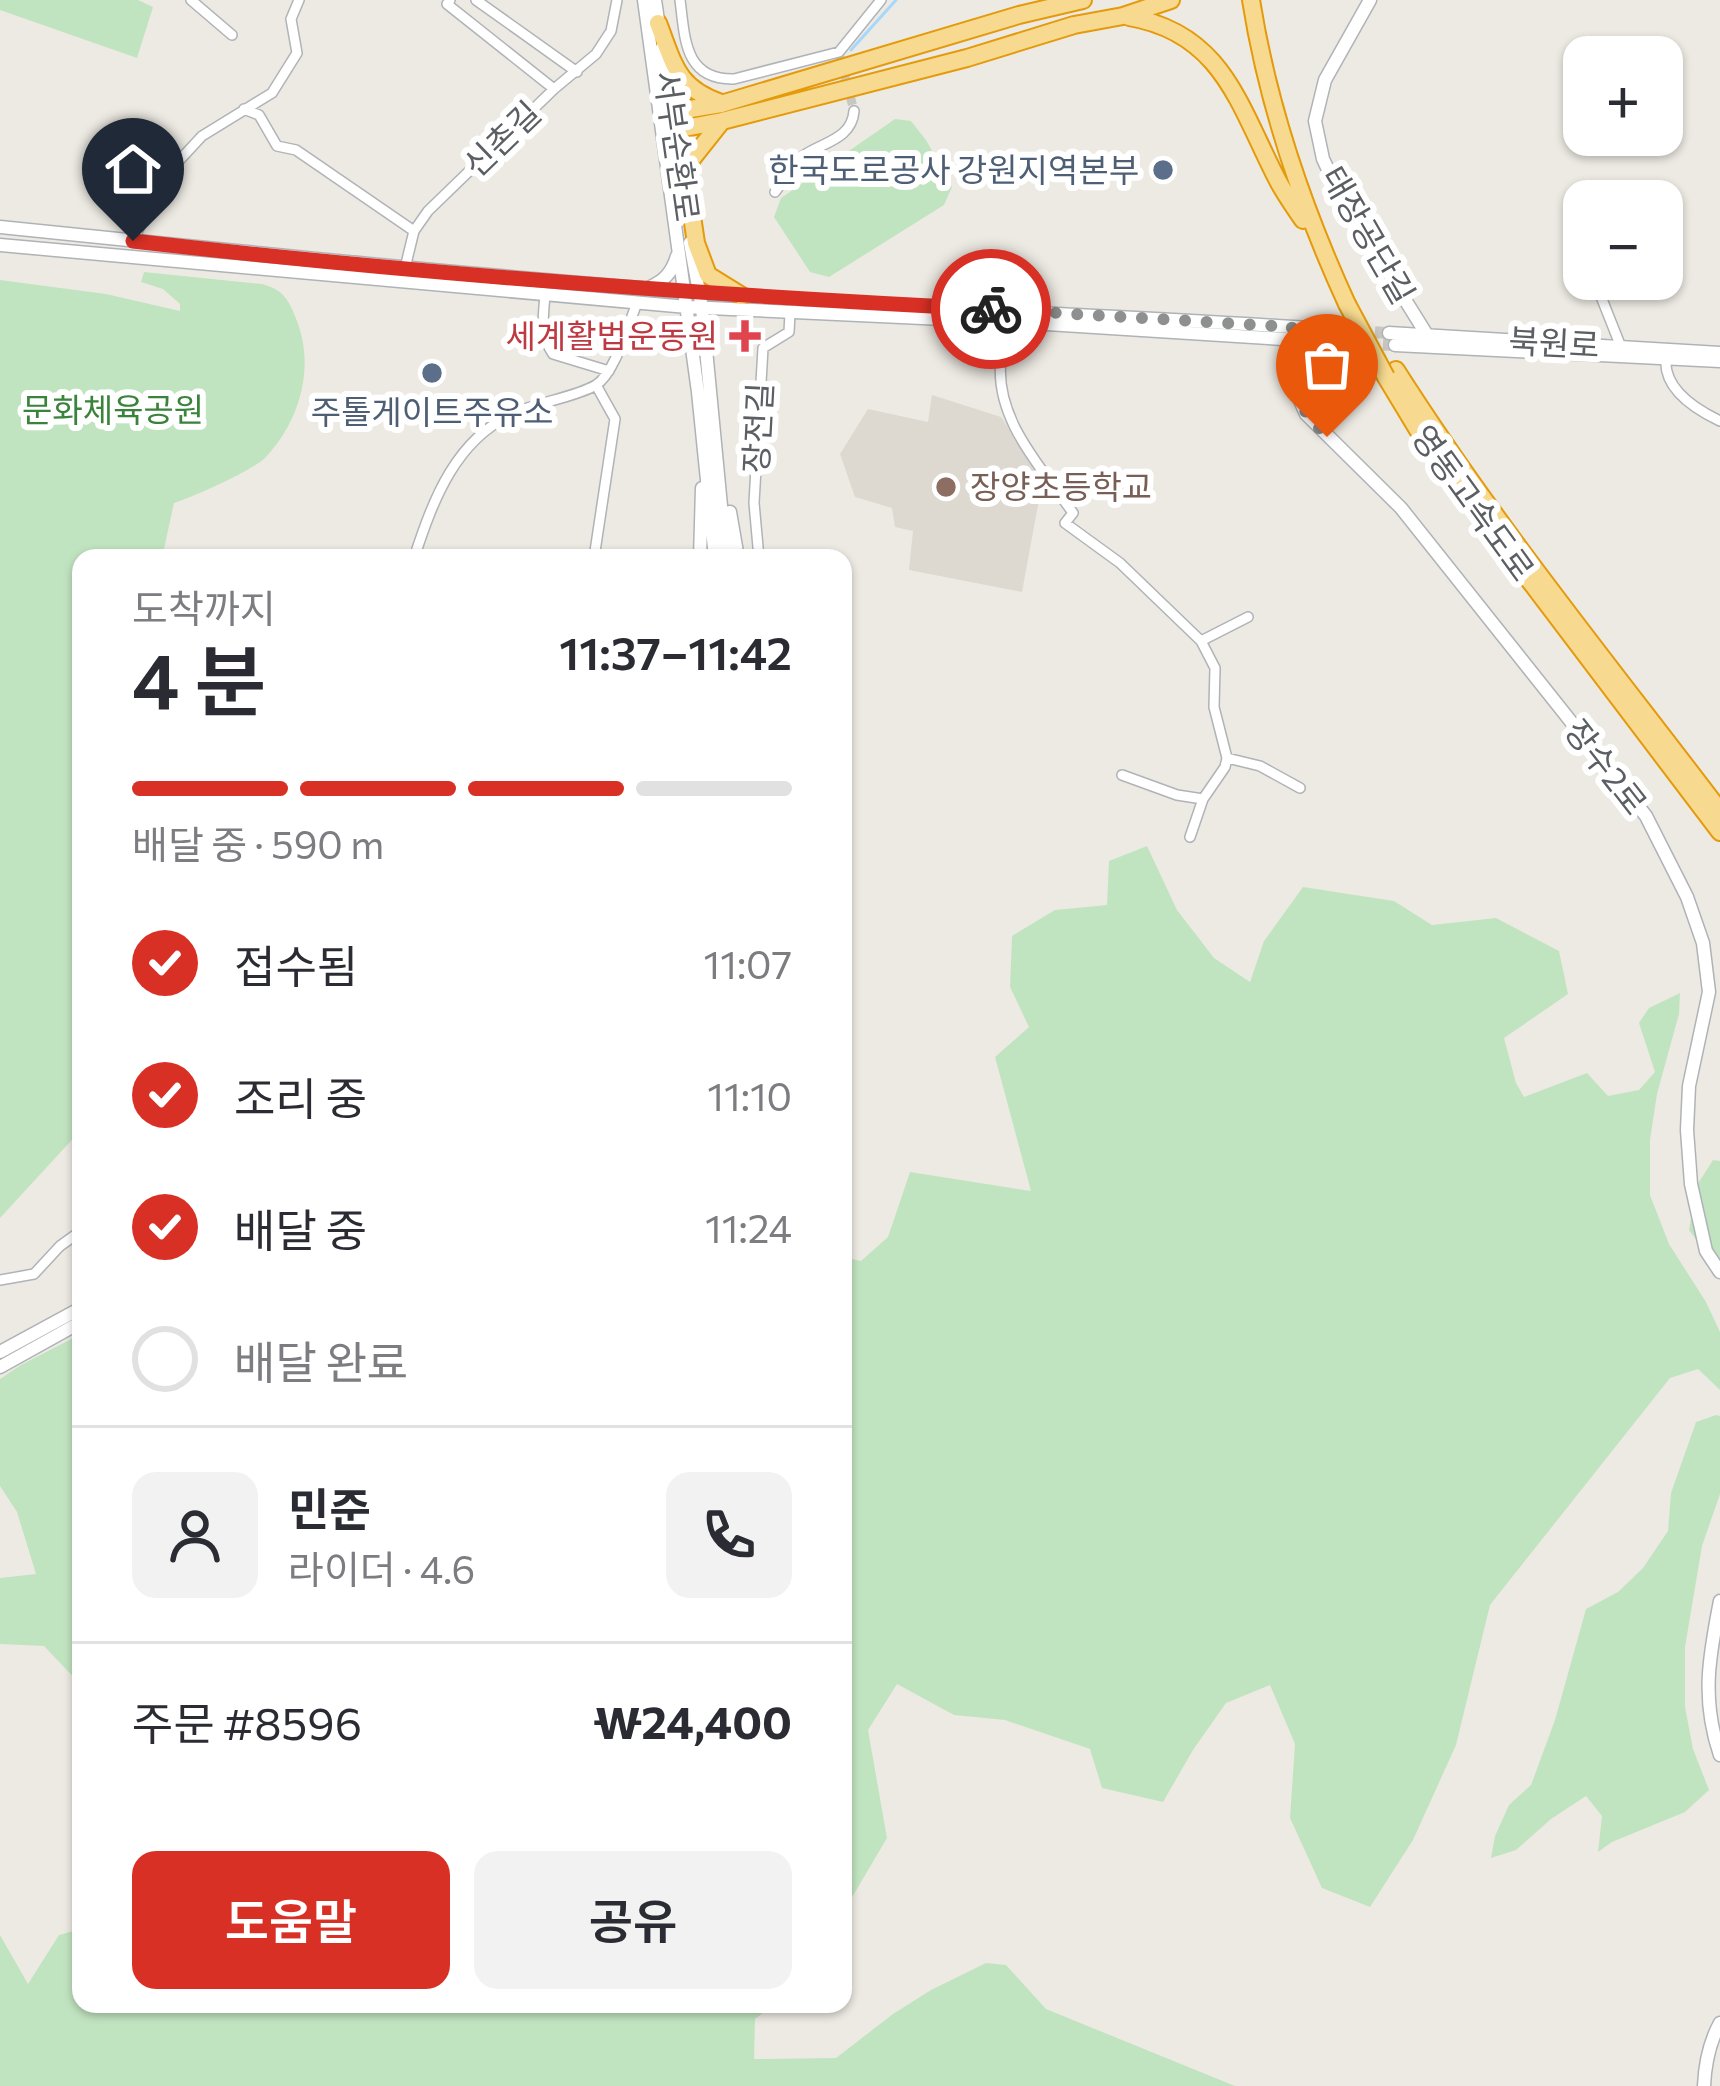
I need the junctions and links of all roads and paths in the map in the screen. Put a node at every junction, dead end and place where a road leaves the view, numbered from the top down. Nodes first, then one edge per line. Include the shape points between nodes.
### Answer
1 (191, 0) edge
2 (299, 0) edge
3 (450, 0) edge
4 (476, 0) edge
5 (616, 0) edge
6 (644, 0) edge
7 (655, 0) edge
8 (680, 0) edge
9 (881, 0) edge
10 (1083, 0) edge
11 (1171, 0) edge
12 (1251, 0) edge
13 (1262, 0) edge
14 (1370, 0) edge
15 (1123, 16) junction
16 (658, 23) junction
17 (232, 34) dead end
18 (577, 72) junction
19 (554, 89) junction
20 (244, 109) junction
21 (854, 111) dead end
22 (722, 112) junction
23 (667, 122) junction
24 (775, 192) dead end
25 (687, 200) junction
26 (0, 227) edge
27 (414, 230) junction
28 (133, 241) junction
29 (688, 242) junction
30 (0, 245) edge
31 (1321, 247) junction
32 (404, 275) junction
33 (546, 288) junction
34 (647, 288) junction
35 (692, 292) junction
36 (1602, 300) edge
37 (1351, 302) junction
38 (743, 303) junction
39 (643, 304) junction
40 (694, 308) junction
41 (790, 313) junction
42 (1103, 321) junction
43 (1010, 322) junction
44 (1291, 333) junction
45 (1343, 336) tunnel mouth
46 (1392, 339) tunnel mouth
47 (698, 340) junction
48 (1427, 340) junction
49 (1621, 352) junction
50 (1720, 357) edge
51 (1666, 358) junction
52 (609, 371) junction
53 (1391, 374) junction
54 (596, 385) junction
55 (706, 408) junction
56 (1720, 421) edge
57 (718, 524) junction
58 (417, 549) edge
59 (595, 549) edge
60 (700, 549) edge
61 (716, 549) edge
62 (725, 549) edge
63 (735, 549) edge
64 (758, 549) edge
65 (1248, 617) dead end
66 (1201, 641) junction
67 (1228, 758) junction
68 (1122, 775) dead end
69 (1300, 788) dead end
70 (1203, 799) junction
71 (1720, 811) edge
72 (1720, 832) edge
73 (1190, 837) dead end
74 (72, 1238) edge
75 (1720, 1272) edge
76 (0, 1280) edge
77 (72, 1313) edge
78 (72, 1327) edge
79 (0, 1352) edge
80 (0, 1367) edge
81 (1720, 1601) edge
82 (1720, 1755) edge
83 (1720, 2023) edge
84 (1704, 2086) edge

1 - 17 street
2 - 20 street via 290,19 297,53 272,94
3 - 19 street
4 - 18 street
5 - 18 street, 신촌길 via 611,32
6 - 23 street, 서부순환로
7 - 16 street, 서부순환로
8 - 9 street via 688,50 718,79 839,55
10 - 22 highway
11 - 15 highway
12 - 31 highway, 영동고속도로 via 1278,127
13 - 37 highway, 영동고속도로 via 1300,165
14 - 48 street, 태장공단길 via 1325,80 1315,122 1341,197
15 - 22 highway
15 - 31 highway via 1177,31 1216,64
16 - 22 highway via 684,82
16 - 23 street, 서부순환로
18 - 19 street, 신촌길
19 - 27 street, 신촌길
20 - 27 street via 260,116 277,146 296,150
20 - 28 street via 202,136 162,179
21 - 24 street via 846,131 798,161
22 - 23 highway
22 - 25 highway via 692,160
23 - 25 street, 서부순환로
23 - 29 street, 서부순환로
25 - 29 highway
26 - 28 street
27 - 32 street, 신촌길
28 - 32 street
29 - 34 street via 669,274
29 - 35 street, 서부순환로
29 - 38 highway via 708,275
30 - 32 street
31 - 37 highway, 영동고속도로
32 - 33 street
33 - 34 street
33 - 39 street
33 - 52 street via 542,328 553,354
34 - 35 street
35 - 38 street
35 - 40 street, 서부순환로
36 - 49 street
37 - 53 highway, 영동고속도로
38 - 40 street
38 - 41 street
38 - 42 street
38 - 47 street
39 - 40 street
39 - 47 street via 672,314
39 - 52 street
40 - 47 street, 서부순환로
41 - 43 street
41 - 64 street, 장전길 via 789,332 763,348
42 - 43 street
42 - 44 street
43 - 66 street via 1000,364 1012,424 1073,513 1065,523
44 - 45 street
44 - 75 street, 장수2로 via 1295,389 1306,414 1401,508 1646,816 1688,896 1709,992 1689,1086 1690,1184 1706,1251
46 - 48 street, 북원로
47 - 55 street, 서부순환로
48 - 49 street, 북원로
49 - 50 street, 북원로
49 - 51 street, 북원로
50 - 51 street, 북원로
51 - 56 street via 1674,386
52 - 54 street
53 - 71 highway, 영동고속도로
53 - 72 highway, 영동고속도로 via 1418,430
54 - 58 street via 483,430 433,500
54 - 59 street via 615,419
55 - 57 street
55 - 60 street
55 - 63 street
57 - 61 street
57 - 62 street
65 - 66 street
66 - 67 street via 1215,668 1214,707
67 - 69 street
67 - 70 street
68 - 70 street
70 - 73 street
74 - 76 street via 34,1274
77 - 79 street
78 - 80 street
81 - 82 street via 1707,1696
83 - 84 street

